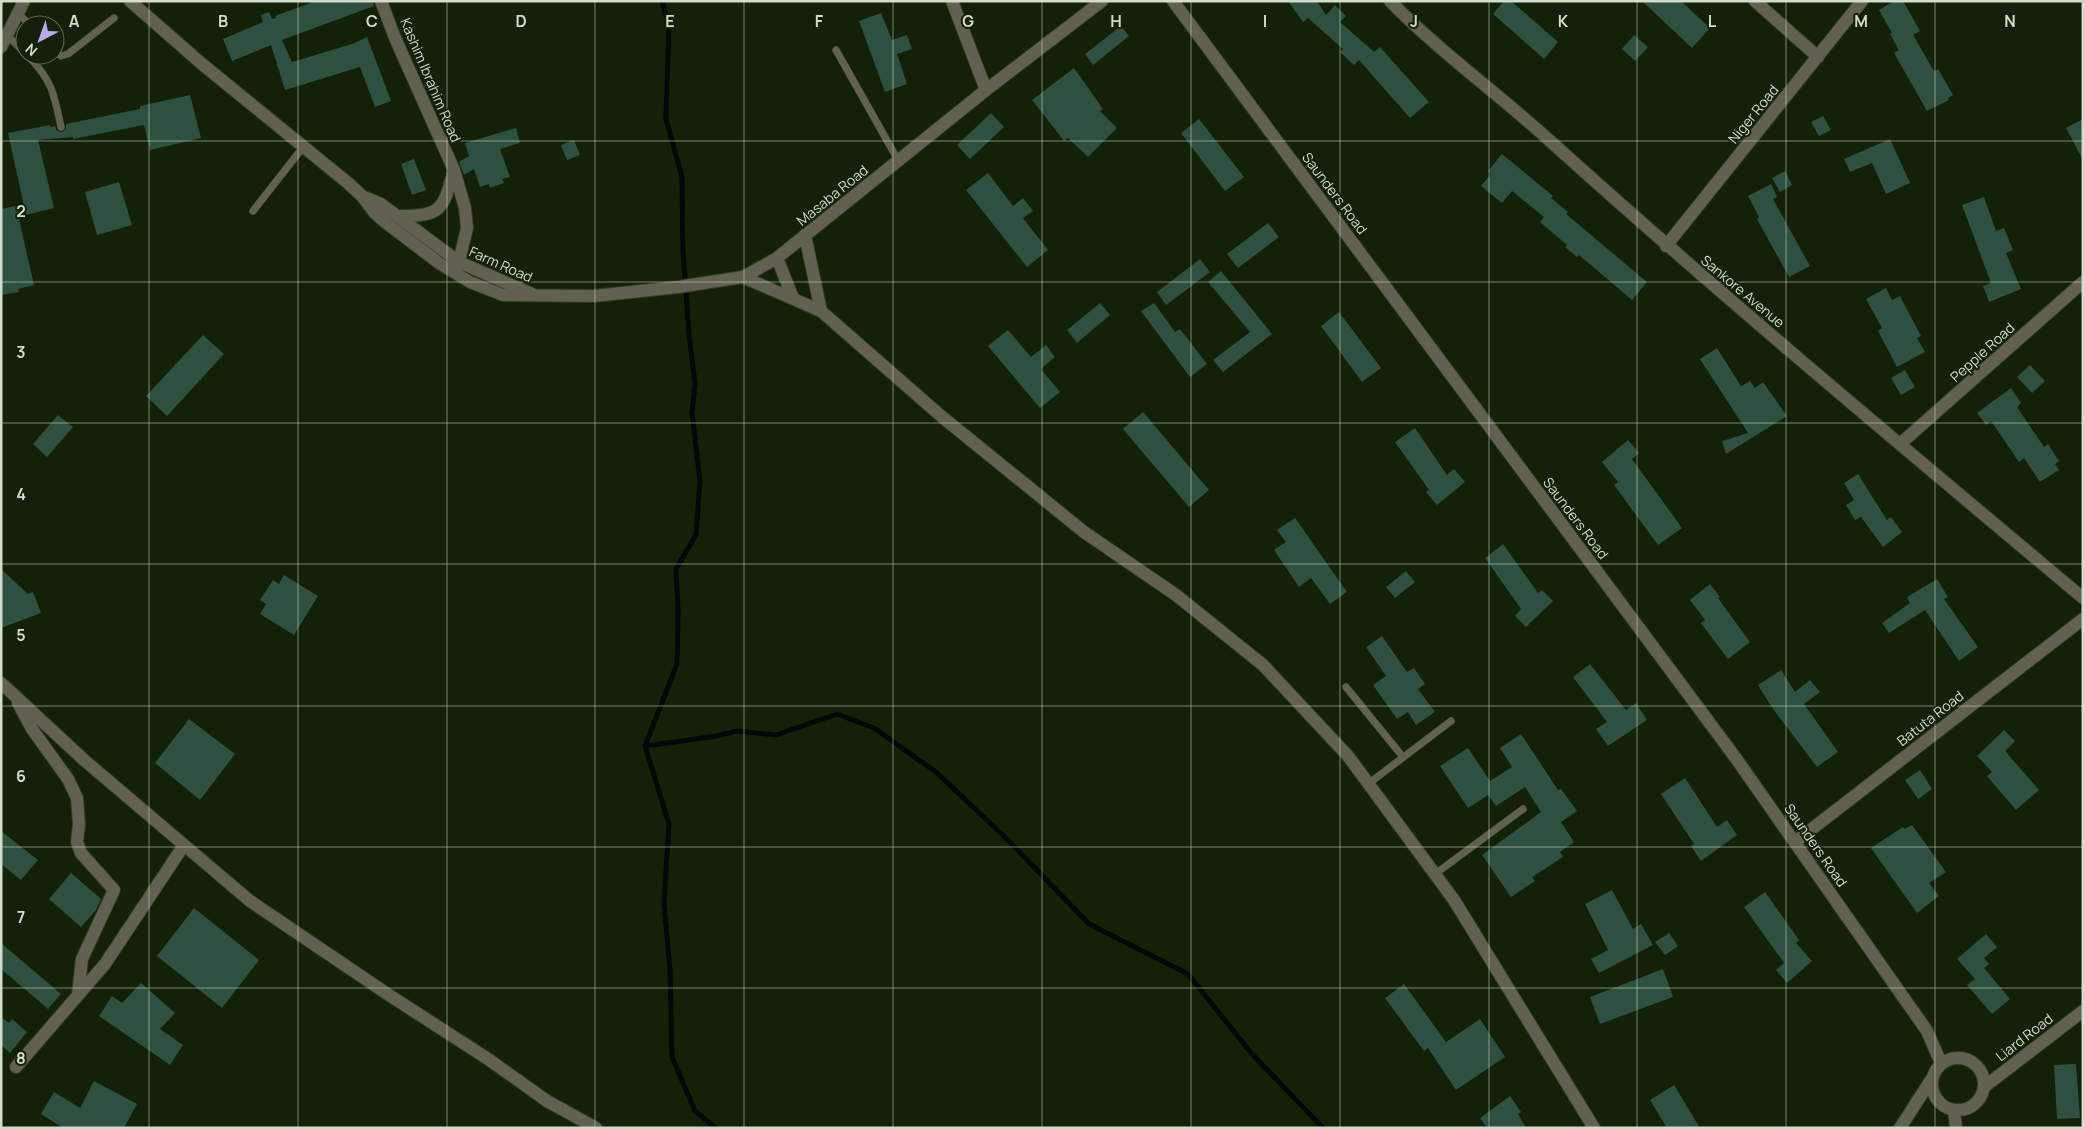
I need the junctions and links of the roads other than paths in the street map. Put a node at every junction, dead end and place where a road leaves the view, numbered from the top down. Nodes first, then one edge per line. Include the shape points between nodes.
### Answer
1 (381, 1) edge
2 (952, 1) edge
3 (1102, 1) edge
4 (1173, 1) edge
5 (1390, 1) edge
6 (1755, 1) edge
7 (1862, 1) edge
8 (137, 4) edge
9 (21, 7) edge
10 (114, 18) dead end
11 (7, 36) junction
12 (15, 44) edge
13 (1, 47) edge
14 (836, 50) dead end
15 (65, 55) edge
16 (1818, 57) junction
17 (36, 65) edge
18 (986, 90) junction
19 (60, 127) dead end
20 (304, 146) junction
21 (898, 160) junction
22 (454, 170) junction
23 (362, 196) junction
24 (253, 212) dead end
25 (398, 216) junction
26 (805, 235) junction
27 (1666, 246) junction
28 (777, 258) junction
29 (459, 262) junction
30 (743, 277) junction
31 (2083, 282) edge
32 (534, 294) junction
33 (793, 298) junction
34 (821, 311) junction
35 (1900, 444) junction
36 (2083, 598) edge
37 (2083, 619) edge
38 (1, 683) edge
39 (1346, 687) dead end
40 (13, 694) junction
41 (1451, 721) dead end
42 (1403, 757) junction
43 (1368, 784) junction
44 (1523, 809) dead end
45 (1795, 842) junction
46 (184, 845) junction
47 (1435, 874) junction
48 (78, 994) junction
49 (2083, 1011) edge
50 (1941, 1063) junction
51 (16, 1067) dead end
52 (1931, 1080) junction
53 (1984, 1088) junction
54 (1939, 1103) junction
55 (1912, 1110) junction
56 (1954, 1110) junction
57 (596, 1128) edge
58 (1594, 1128) edge
59 (1900, 1128) edge
60 (1956, 1128) edge

1 - 22 street, Kashim Ibrahim Road
2 - 18 street
3 - 18 street, Masaba Road
4 - 45 street, Saunders Road
5 - 27 street, Sankore Avenue via 1412,24 1536,129
6 - 16 street
7 - 16 street, Niger Road
8 - 20 street, Farm Road via 202,64
9 - 11 street
10 - 15 lane
11 - 12 lane
11 - 13 street
14 - 21 lane
16 - 27 street, Niger Road
17 - 19 lane via 53,91
18 - 21 street, Masaba Road
20 - 23 street, Farm Road
20 - 24 lane
21 - 26 street, Masaba Road
22 - 25 street via 447,197 436,211 424,216
22 - 29 street, Kashim Ibrahim Road via 467,228
23 - 25 street, Farm Road
23 - 32 street, Farm Road via 385,222 439,264 470,282 503,295
25 - 29 street, Farm Road
26 - 28 street, Masaba Road
26 - 34 street
27 - 35 street, Sankore Avenue
28 - 30 street, Masaba Road
28 - 33 street
29 - 32 street, Farm Road
30 - 32 street, Masaba Road via 594,296
30 - 33 street
31 - 35 street, Pepple Road
33 - 34 street
34 - 43 street via 941,416 1084,532 1176,595 1263,665 1348,756
35 - 36 street, Sankore Avenue
37 - 45 street, Batuta Road
38 - 40 street
39 - 42 lane
40 - 46 street
40 - 48 street via 77,798 81,853 114,890 82,959
41 - 42 lane
42 - 43 lane
43 - 47 street
44 - 47 lane
45 - 50 street, Saunders Road via 1927,1031
46 - 48 street via 105,964
46 - 57 street via 250,901 488,1058 547,1101
47 - 58 street
48 - 51 street
49 - 53 street, Liard Road
50 - 52 street
50 - 53 street via 1958,1057 1975,1063 1984,1078
52 - 54 street
52 - 55 street
53 - 56 street via 1971,1107
54 - 55 street
54 - 56 street
55 - 59 street
56 - 60 street

